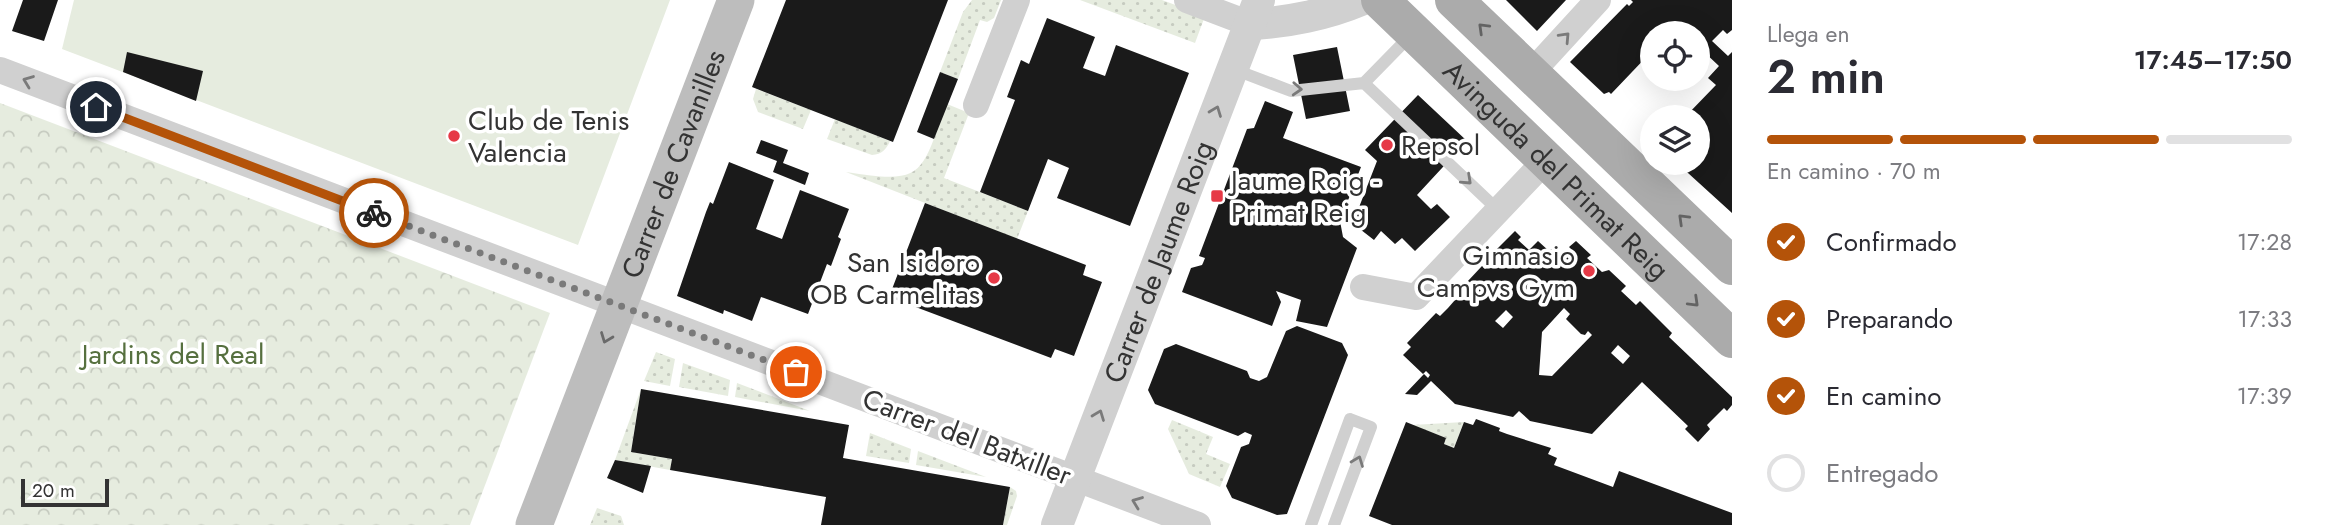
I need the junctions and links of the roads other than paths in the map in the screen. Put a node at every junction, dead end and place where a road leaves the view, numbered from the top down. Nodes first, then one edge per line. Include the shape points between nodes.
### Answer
1 (736, 0) edge
2 (1017, 0) edge
3 (1187, 0) edge
4 (1361, 0) edge
5 (1380, 0) edge
6 (1454, 0) edge
7 (1598, 0) edge
8 (1255, 12) edge
9 (1412, 16) edge
10 (1233, 69) junction
11 (0, 71) edge
12 (1531, 73) junction
13 (1364, 83) junction
14 (976, 105) dead end
15 (1546, 160) junction
16 (1498, 210) junction
17 (1732, 267) edge
18 (1363, 287) dead end
19 (619, 304) junction
20 (1732, 339) edge
21 (1075, 478) junction
22 (534, 525) edge
23 (1057, 525) edge
24 (1198, 525) edge
25 (1311, 525) edge
26 (1334, 525) edge

1 - 19 main road, Carrer de Cavanilles
2 - 14 street
3 - 8 street
4 - 8 street via 1268,24
5 - 9 main road, Avinguda del Primat Reig
12 -> 6 main road, Avinguda del Primat Reig
12 -> 7 street
8 - 10 street, Carrer de Jaume Roig
9 - 12 main road via 1479,60
9 - 13 lane
9 - 15 main road, Avinguda del Primat Reig
10 -> 13 lane via 1291,91
21 -> 10 street, Carrer de Jaume Roig
19 -> 11 street, Carrer del Batxiller
17 -> 12 main road, Avinguda del Primat Reig
13 -> 16 lane
15 - 16 street
15 -> 20 main road, Avinguda del Primat Reig
16 - 18 street via 1416,297
19 - 21 street, Carrer del Batxiller
19 -> 22 main road, Carrer de Cavanilles
21 - 23 street, Carrer de Jaume Roig
24 -> 21 street, Carrer del Batxiller
26 -> 25 lane via 1371,427 1350,419

